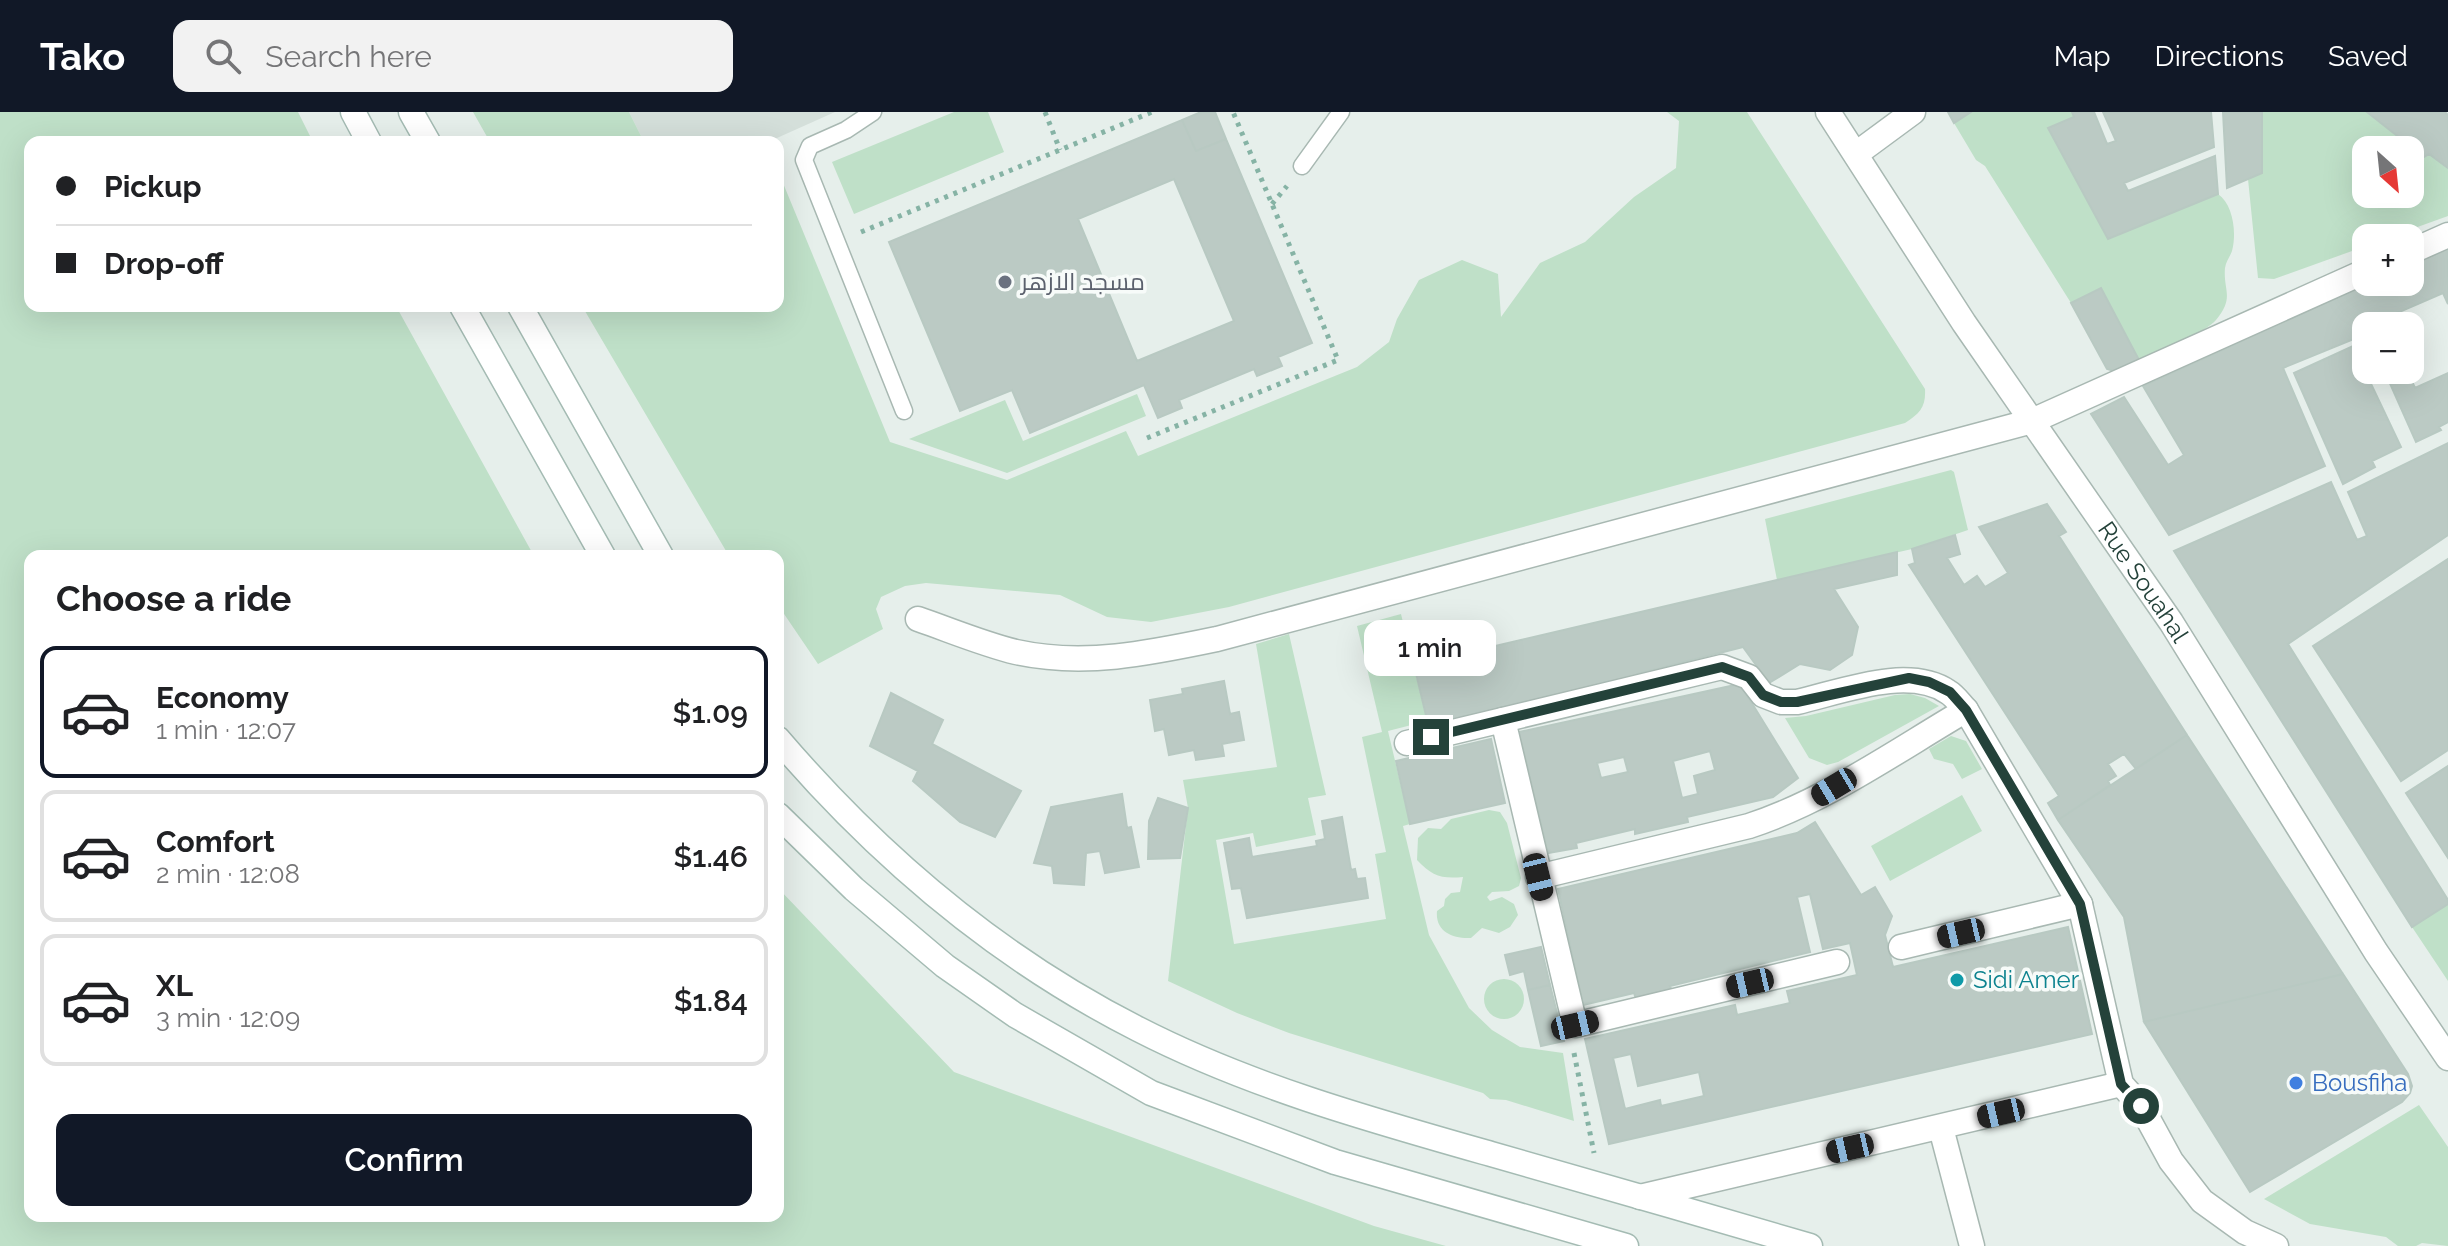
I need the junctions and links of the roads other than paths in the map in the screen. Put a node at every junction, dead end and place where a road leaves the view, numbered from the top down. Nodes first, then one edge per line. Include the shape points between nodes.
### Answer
1 (353, 112) edge
2 (411, 112) edge
3 (873, 112) edge
4 (1341, 112) edge
5 (1828, 112) edge
6 (1913, 112) edge
7 (366, 136) edge
8 (425, 136) edge
9 (1856, 154) junction
10 (1302, 166) dead end
11 (2448, 235) edge
12 (2424, 246) edge
13 (2352, 277) edge
14 (465, 312) edge
15 (523, 312) edge
16 (904, 411) dead end
17 (2032, 421) junction
18 (600, 550) edge
19 (658, 550) edge
20 (918, 619) dead end
21 (1966, 710) junction
22 (1503, 720) junction
23 (1407, 743) dead end
24 (784, 746) edge
25 (784, 821) edge
26 (1538, 877) junction
27 (2080, 904) junction
28 (1901, 947) dead end
29 (1837, 962) dead end
30 (2448, 1058) edge
31 (2121, 1084) junction
32 (1941, 1128) junction
33 (1640, 1197) junction
34 (1626, 1246) edge
35 (1810, 1246) edge
36 (1972, 1246) edge
37 (2276, 1246) edge

1 - 7 street
2 - 8 street
3 - 16 lane via 814,143 805,155
4 - 10 lane
5 - 9 street, Rue Souahal
6 - 9 street
9 - 17 street, Rue Souahal
11 - 12 street
13 - 17 street
14 - 18 street
15 - 19 street
17 - 20 street via 1142,655 1069,660 1029,654
17 - 30 street, Rue Souahal via 2171,622
21 - 22 street via 1950,692 1909,678 1781,702 1763,695 1749,677 1722,667
21 - 26 street via 1780,816
21 - 27 street
22 - 23 street
22 - 26 street
24 - 33 street via 828,797 941,901 1045,975 1138,1029 1347,1113
25 - 34 street via 945,966 1015,1015 1151,1093 1335,1162
26 - 29 street via 1575,1025
27 - 28 street
27 - 31 street
31 - 32 street
31 - 37 street via 2202,1201 2245,1232
32 - 33 street
32 - 36 street
33 - 35 street

